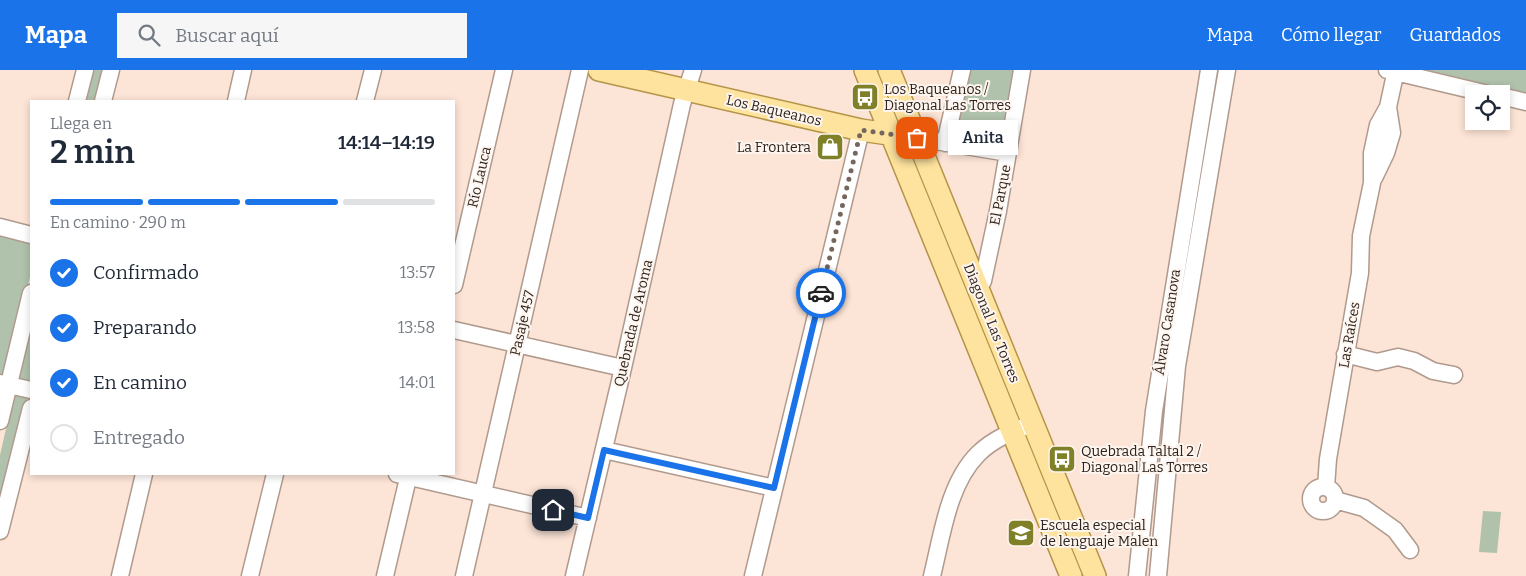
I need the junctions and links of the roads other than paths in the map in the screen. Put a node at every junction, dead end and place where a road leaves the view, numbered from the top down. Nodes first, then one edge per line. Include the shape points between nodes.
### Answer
1 (85, 70) edge
2 (111, 70) edge
3 (243, 70) edge
4 (373, 70) edge
5 (504, 70) edge
6 (580, 70) edge
7 (693, 70) edge
8 (865, 70) edge
9 (889, 70) edge
10 (962, 70) edge
11 (1022, 70) edge
12 (1209, 70) edge
13 (1227, 70) edge
14 (1393, 70) edge
15 (608, 71) edge
16 (1465, 88) edge
17 (687, 90) junction
18 (1510, 98) edge
19 (77, 100) edge
20 (103, 100) edge
21 (236, 100) edge
22 (365, 100) edge
23 (1526, 102) edge
24 (861, 130) junction
25 (892, 134) junction
26 (917, 138) junction
27 (946, 143) junction
28 (1008, 152) junction
29 (0, 227) edge
30 (30, 235) edge
31 (455, 280) edge
32 (977, 288) junction
33 (30, 296) edge
34 (455, 330) edge
35 (517, 344) junction
36 (1345, 354) junction
37 (623, 368) junction
38 (1454, 375) dead end
39 (4, 384) edge
40 (30, 390) edge
41 (30, 412) edge
42 (0, 421) edge
43 (1023, 428) junction
44 (604, 450) junction
45 (144, 475) edge
46 (275, 475) edge
47 (405, 475) edge
48 (774, 488) junction
49 (483, 493) junction
50 (588, 518) junction
51 (1142, 522) junction
52 (1162, 524) junction
53 (0, 531) edge
54 (1410, 550) dead end
55 (120, 576) edge
56 (250, 576) edge
57 (385, 576) edge
58 (464, 576) edge
59 (574, 576) edge
60 (753, 576) edge
61 (932, 576) edge
62 (1071, 576) edge
63 (1095, 576) edge
64 (1137, 576) edge
65 (1158, 576) edge

1 - 19 street
2 - 20 street
3 - 21 street
4 - 22 street
5 - 31 street, Río Lauca
6 - 35 street, Pasaje 457
7 - 17 street, Quebrada de Aroma
8 - 25 main road, Diagonal Las Torres
9 - 26 main road, Diagonal Las Torres
10 - 27 street
11 - 28 street, El Parque
12 - 51 street, Álvaro Casanova via 1155,402
13 - 52 street, Álvaro Casanova via 1177,366
14 - 16 street
14 - 36 street, Las Raíces via 1388,107 1392,133 1372,183 1361,236 1360,273
15 - 17 main road, Los Baqueanos
17 - 24 main road, Los Baqueanos
17 - 37 street, Quebrada de Aroma
18 - 23 street
24 - 25 main road, Los Baqueanos
24 - 48 street
25 - 26 main road, Los Baqueanos
25 - 43 main road, Diagonal Las Torres
26 - 27 street, Los Baqueanos
26 - 32 main road, Diagonal Las Torres
27 - 28 street, Los Baqueanos
28 - 32 street, El Parque via 983,281
29 - 30 street
32 - 43 main road, Diagonal Las Torres
33 - 39 street
34 - 35 street
35 - 37 street
35 - 49 street, Pasaje 457
36 - 38 street via 1377,362 1398,357 1433,371
36 - 54 street, Las Raíces via 1328,459 1330,494 1364,508 1394,530
37 - 44 street, Quebrada de Aroma
39 - 40 street
39 - 42 street
41 - 53 street
43 - 61 street via 985,448 965,470 946,518
43 - 62 main road, Diagonal Las Torres
43 - 63 main road, Diagonal Las Torres
44 - 48 street
44 - 50 street, Quebrada de Aroma
45 - 55 street
46 - 56 street
47 - 49 street
47 - 57 street
48 - 60 street
49 - 50 street
49 - 58 street, Pasaje 457
50 - 59 street, Quebrada de Aroma
51 - 52 street
51 - 64 street, Álvaro Casanova
52 - 65 street, Álvaro Casanova

